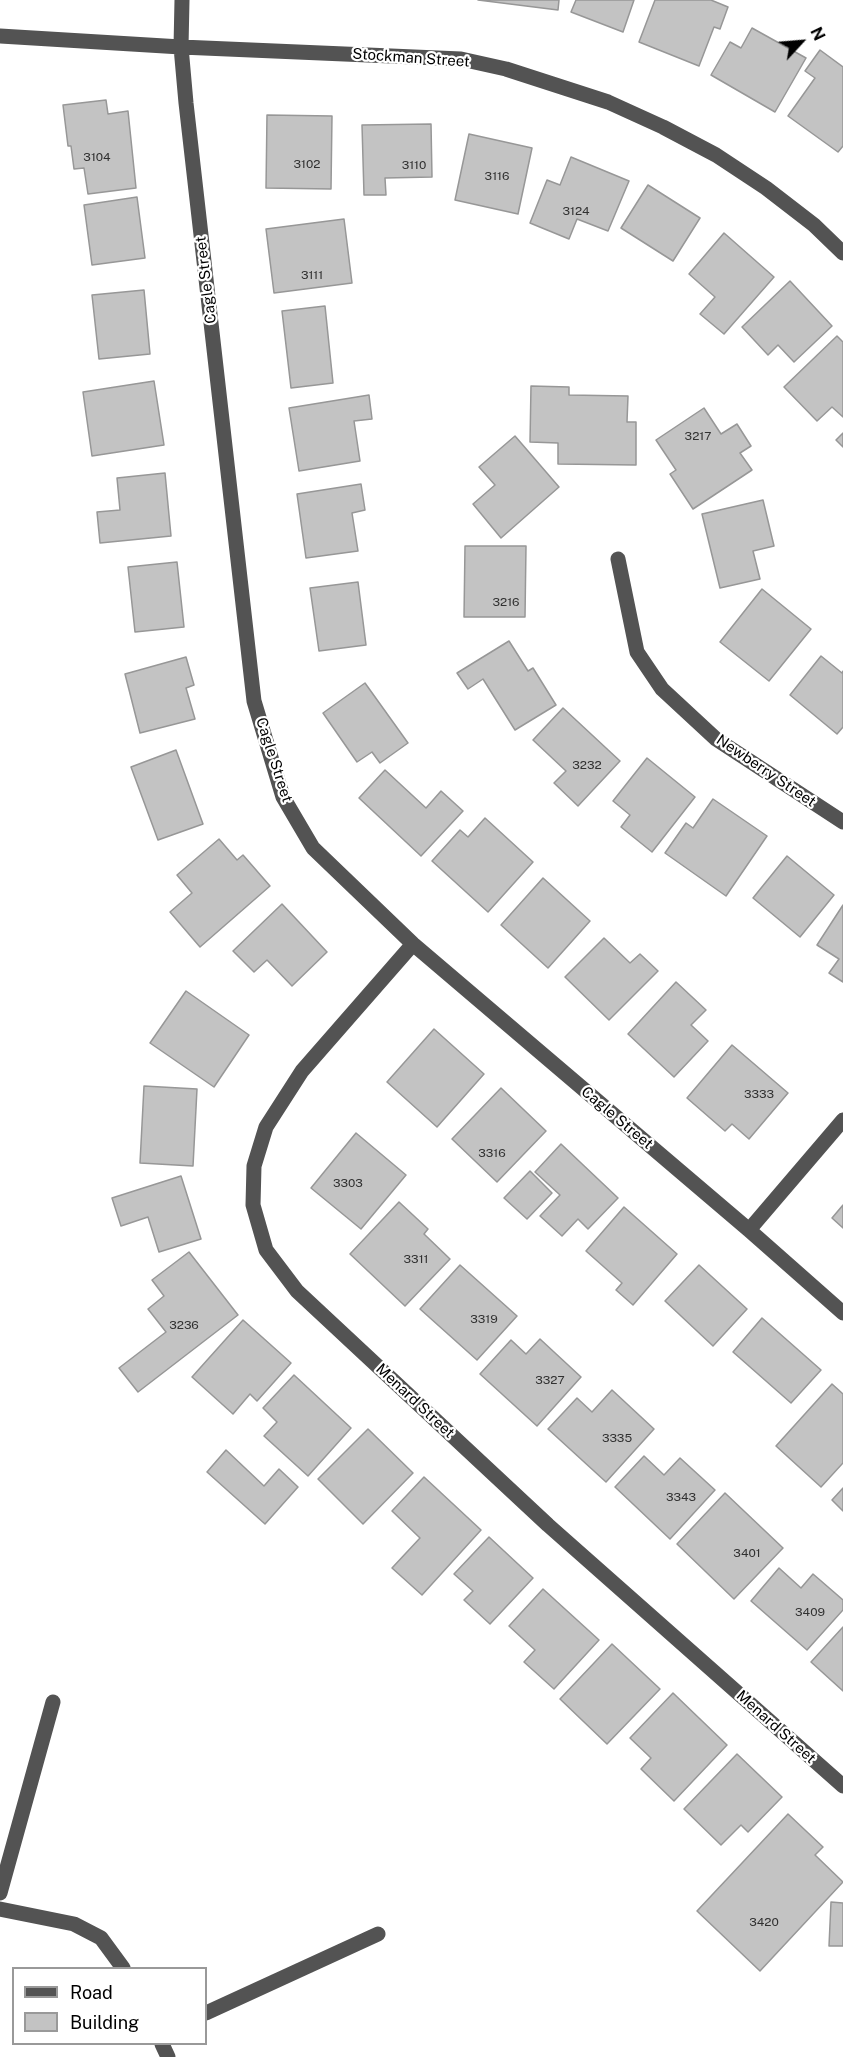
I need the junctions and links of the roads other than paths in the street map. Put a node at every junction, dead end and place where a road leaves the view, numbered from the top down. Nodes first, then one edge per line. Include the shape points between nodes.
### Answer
1 (182, 0) edge
2 (0, 36) edge
3 (181, 47) junction
4 (843, 253) edge
5 (618, 559) dead end
6 (843, 822) edge
7 (413, 944) junction
8 (843, 1120) edge
9 (749, 1230) junction
10 (843, 1313) edge
11 (53, 1702) dead end
12 (843, 1786) edge
13 (0, 1893) edge
14 (0, 1910) edge
15 (378, 1934) dead end
16 (122, 1967) edge
17 (207, 2013) edge

1 - 3 street, Cagle Street
2 - 3 street, Stockman Street
3 - 4 street, Stockman Street via 460,59 551,82 663,126 716,155 814,225
3 - 7 street, Cagle Street via 254,700 283,797 313,848
5 - 6 street, Newberry Street via 638,651 662,689 716,739
7 - 9 street, Cagle Street
7 - 12 street, Menard Street via 302,1071 266,1127 254,1166 253,1205 266,1250 297,1291 531,1509
8 - 9 street
9 - 10 street, Cagle Street
11 - 13 street
14 - 16 street via 74,1924 101,1938
15 - 17 street

